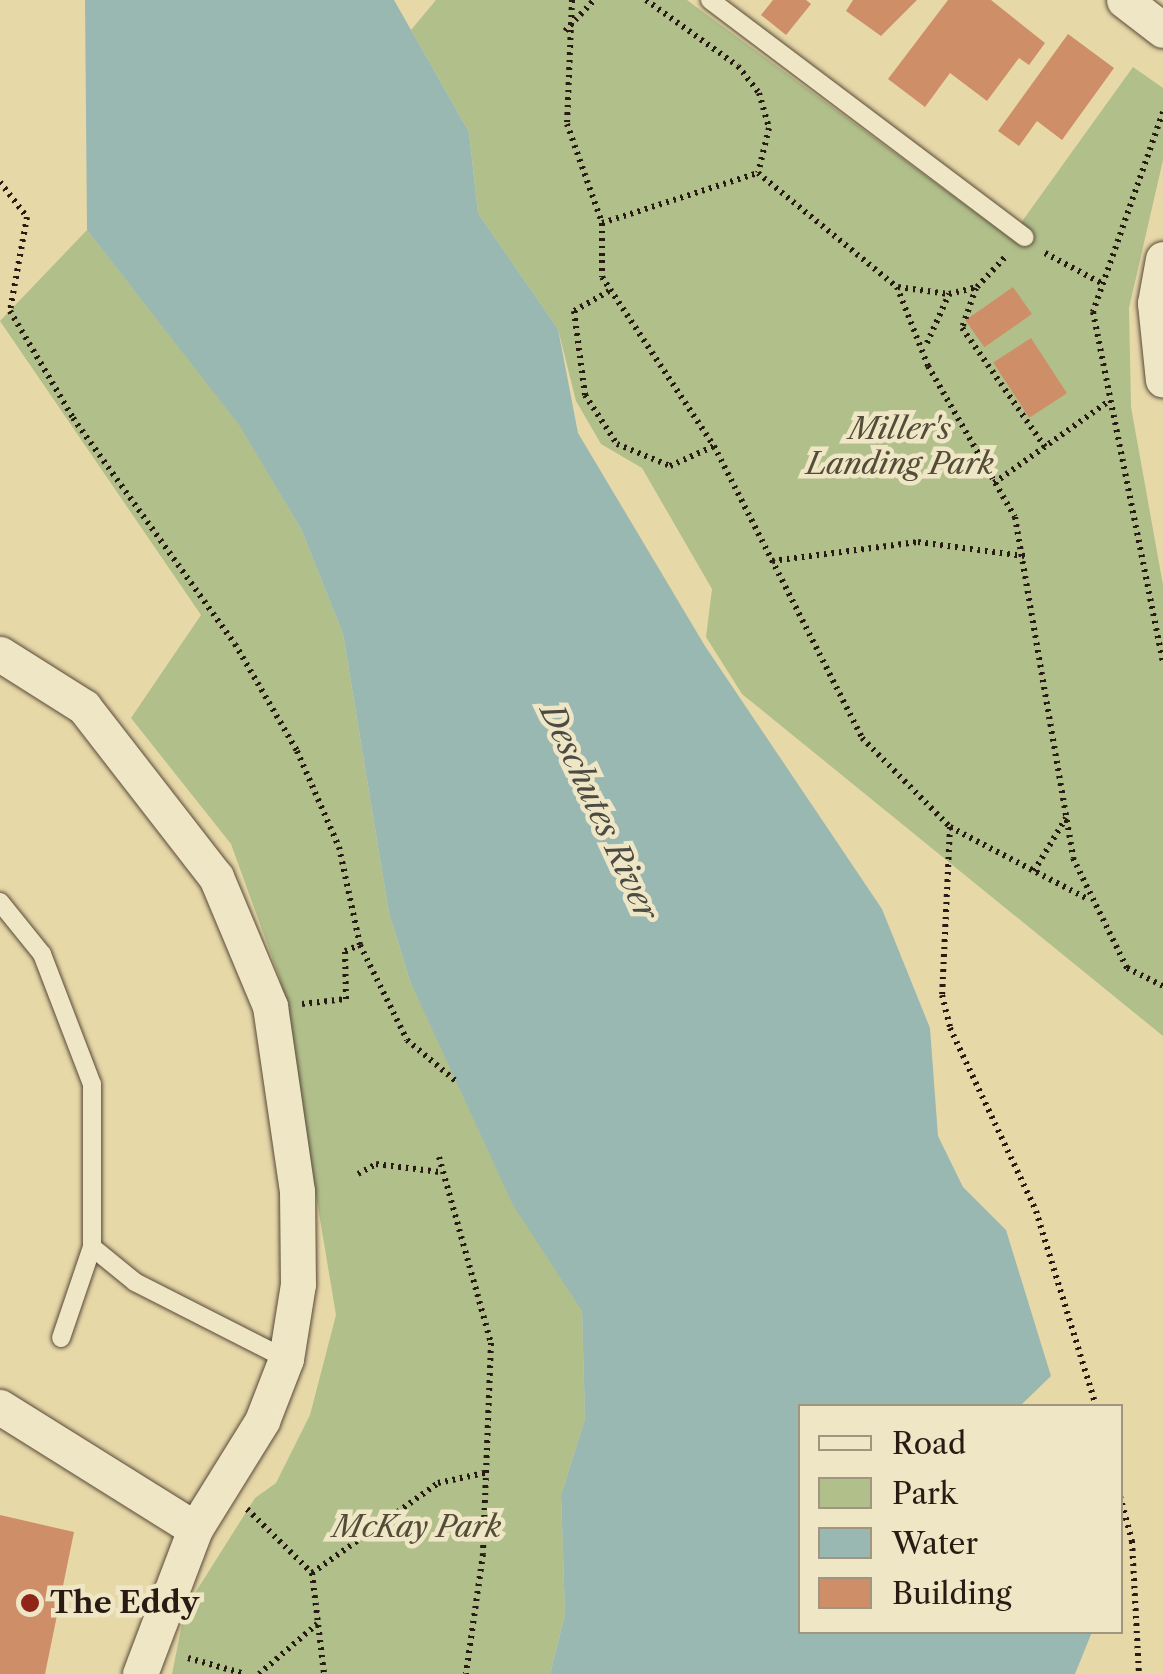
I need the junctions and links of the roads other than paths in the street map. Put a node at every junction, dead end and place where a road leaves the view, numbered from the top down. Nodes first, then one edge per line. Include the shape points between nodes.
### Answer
1 (710, 0) edge
2 (1124, 0) edge
3 (1163, 30) edge
4 (1025, 237) dead end
5 (1163, 259) edge
6 (1163, 380) edge
7 (0, 654) edge
8 (0, 902) edge
9 (92, 1247) junction
10 (61, 1338) dead end
11 (286, 1359) junction
12 (0, 1406) edge
13 (195, 1529) junction
14 (140, 1674) edge

1 - 4 lane
2 - 3 street
5 - 6 street via 1156,303
7 - 11 street via 84,707 135,765 216,877 270,1006 297,1190
8 - 9 lane via 42,954 92,1084
9 - 10 lane
9 - 11 lane via 135,1282
11 - 13 street via 220,1494
12 - 13 street
13 - 14 street

